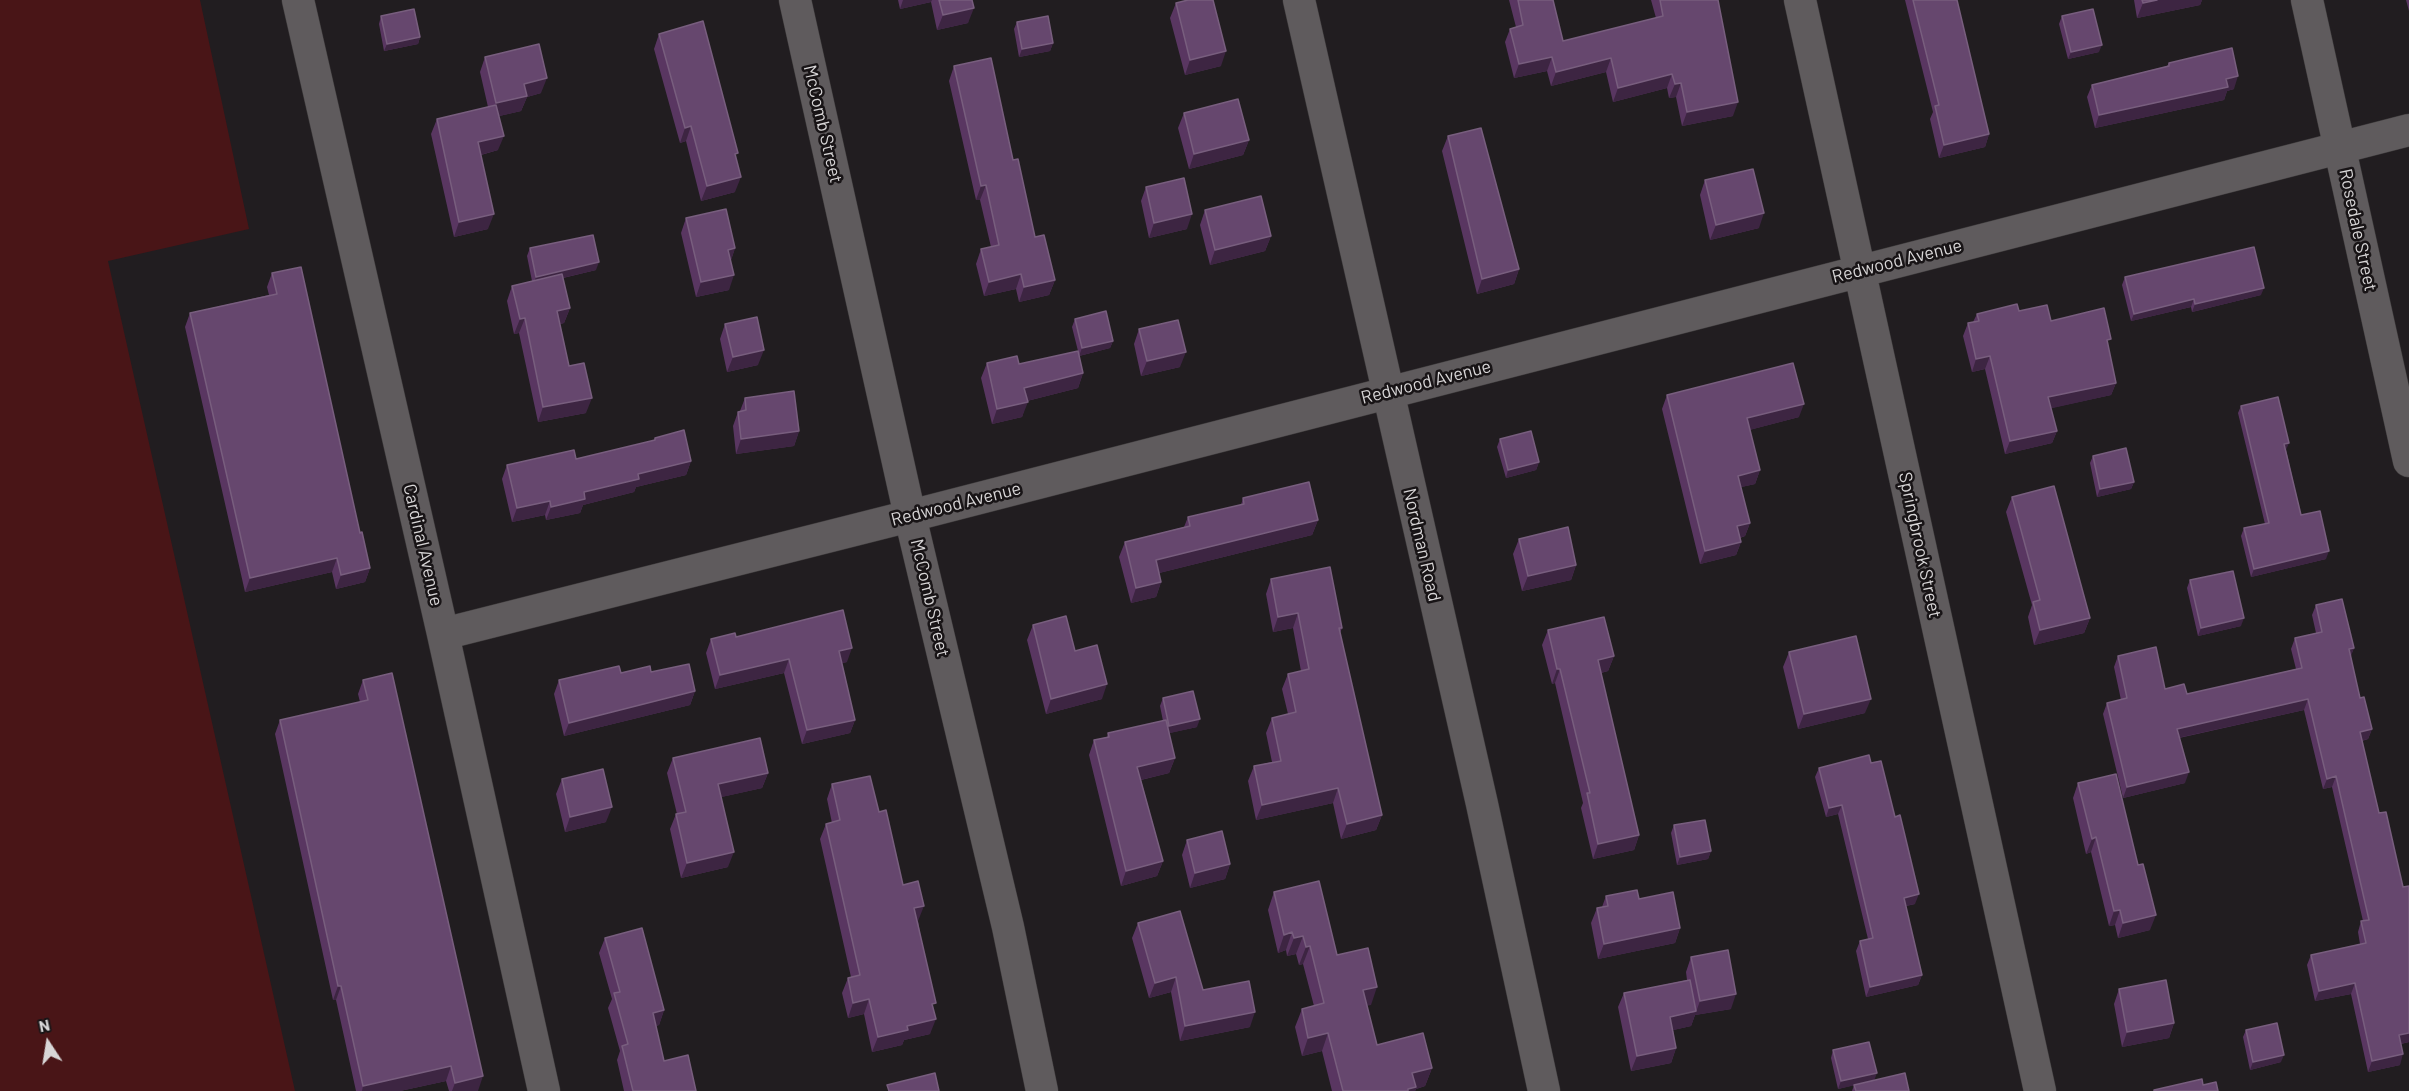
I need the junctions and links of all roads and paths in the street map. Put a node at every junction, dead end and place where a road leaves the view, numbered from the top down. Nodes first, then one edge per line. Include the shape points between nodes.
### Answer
1 (298, 0) edge
2 (795, 0) edge
3 (1299, 0) edge
4 (1800, 0) edge
5 (2307, 0) edge
6 (2409, 130) edge
7 (2340, 148) junction
8 (1860, 271) junction
9 (1387, 392) junction
10 (2409, 461) edge
11 (910, 516) junction
12 (444, 634) junction
13 (544, 1091) edge
14 (1042, 1091) edge
15 (1544, 1091) edge
16 (2040, 1091) edge

1 - 12 street, Cardinal Avenue
2 - 11 street, McComb Street
3 - 9 street, Nordman Road
4 - 8 street, Springbrook Street
5 - 7 street, Rosedale Street
6 - 7 street, Redwood Avenue
7 - 8 street, Redwood Avenue
7 - 10 street, Rosedale Street
8 - 9 street, Redwood Avenue
8 - 16 street, Springbrook Street
9 - 11 street, Redwood Avenue
9 - 15 street, Nordman Road
11 - 12 street, Redwood Avenue
11 - 14 street, McComb Street via 1008,927
12 - 13 street, Cardinal Avenue

